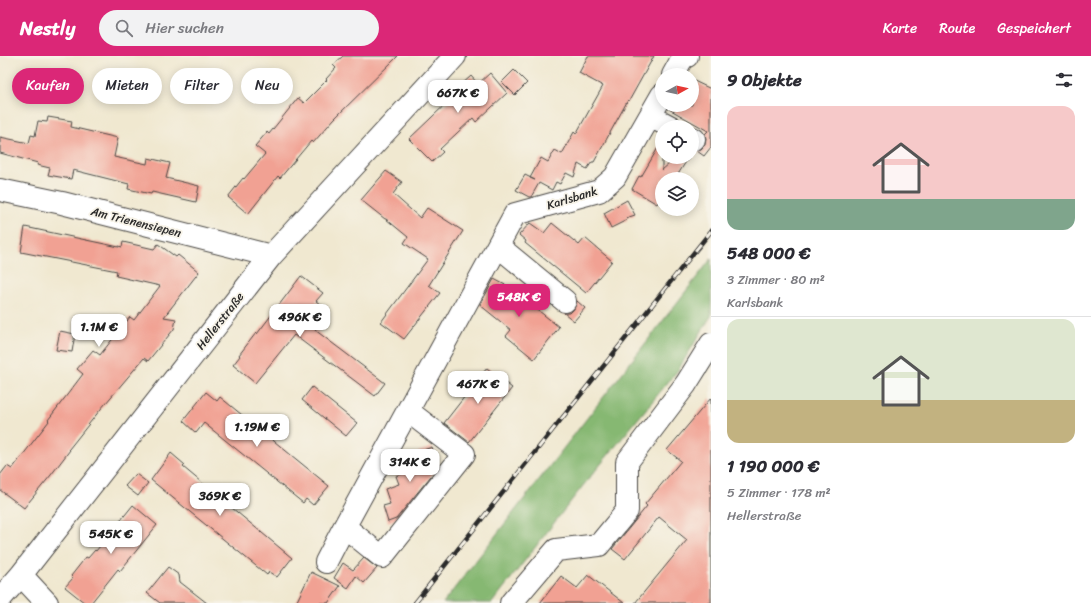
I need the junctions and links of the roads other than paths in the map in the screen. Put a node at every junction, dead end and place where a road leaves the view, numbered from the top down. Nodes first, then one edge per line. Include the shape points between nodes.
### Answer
1 (454, 56) edge
2 (687, 56) edge
3 (677, 68) edge
4 (655, 107) edge
5 (650, 116) junction
6 (658, 120) edge
7 (0, 190) edge
8 (498, 246) junction
9 (271, 256) junction
10 (564, 301) dead end
11 (711, 344) edge
12 (408, 411) junction
13 (343, 530) junction
14 (326, 562) dead end
15 (21, 575) junction
16 (0, 599) edge
17 (47, 603) edge
18 (511, 603) edge

1 - 9 street, Hellerstraße
2 - 3 street
4 - 5 street, Karlsbank
5 - 6 street
5 - 8 street, Karlsbank via 615,177 599,192 515,214
7 - 9 street, Am Trienensiepen via 62,203
8 - 10 street
8 - 12 street, Karlsbank
9 - 15 street, Hellerstraße
11 - 18 street via 686,384 627,462 627,511 598,545 556,550
12 - 13 street, Karlsbank
12 - 13 street via 464,454 382,557
13 - 14 street, Karlsbank
15 - 16 street, Hellerstraße
15 - 17 street

